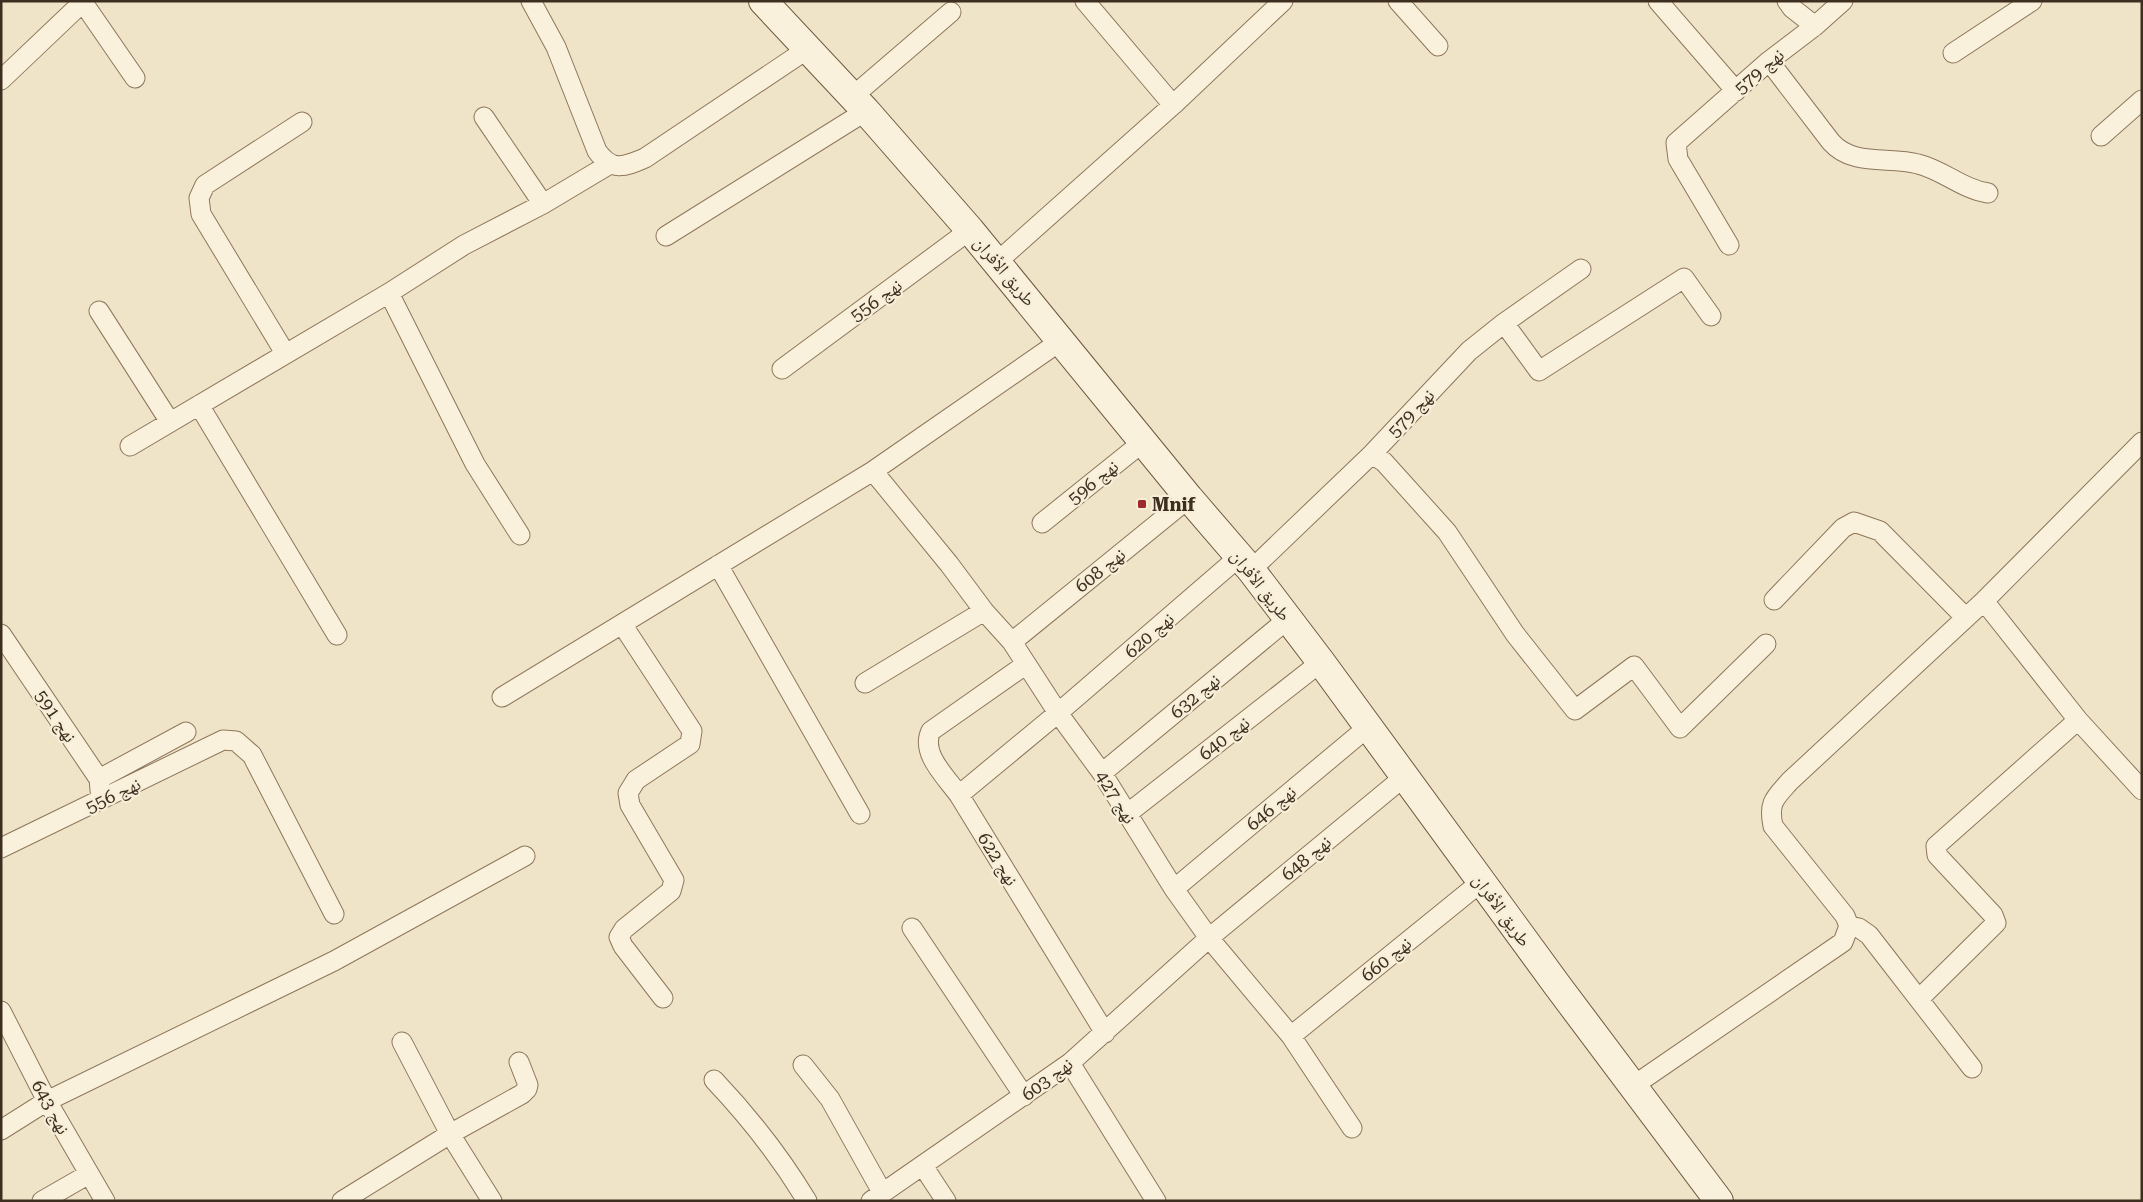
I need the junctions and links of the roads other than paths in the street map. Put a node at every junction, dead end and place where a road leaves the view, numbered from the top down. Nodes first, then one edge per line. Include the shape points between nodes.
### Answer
1 (531, 1) edge
2 (764, 1) edge
3 (1085, 1) edge
4 (1283, 1) edge
5 (1398, 1) edge
6 (1658, 1) edge
7 (1787, 1) edge
8 (1843, 1) edge
9 (2032, 1) edge
10 (83, 2) edge
11 (951, 12) dead end
12 (1815, 26) junction
13 (1438, 46) dead end
14 (809, 48) junction
15 (1953, 53) dead end
16 (1769, 60) junction
17 (135, 78) dead end
18 (1, 80) edge
19 (1736, 91) junction
20 (2142, 100) edge
21 (859, 104) junction
22 (1174, 105) junction
23 (484, 117) dead end
24 (302, 122) dead end
25 (2101, 136) dead end
26 (610, 164) junction
27 (1988, 194) dead end
28 (543, 204) junction
29 (970, 230) junction
30 (666, 236) dead end
31 (1729, 245) dead end
32 (997, 262) junction
33 (1581, 269) dead end
34 (389, 293) junction
35 (99, 311) dead end
36 (1711, 316) dead end
37 (1504, 323) junction
38 (1062, 340) junction
39 (285, 353) junction
40 (782, 369) dead end
41 (199, 405) junction
42 (170, 422) junction
43 (1144, 442) junction
44 (2142, 442) edge
45 (130, 446) dead end
46 (1372, 454) junction
47 (873, 471) junction
48 (1189, 498) junction
49 (1042, 523) dead end
50 (520, 535) dead end
51 (1246, 563) junction
52 (718, 565) junction
53 (1774, 600) dead end
54 (1984, 601) junction
55 (984, 611) junction
56 (1288, 618) junction
57 (1966, 618) junction
58 (622, 624) junction
59 (1, 634) edge
60 (337, 635) dead end
61 (1012, 642) junction
62 (1766, 644) dead end
63 (1321, 662) junction
64 (1025, 665) junction
65 (865, 682) dead end
66 (502, 697) dead end
67 (1058, 713) junction
68 (2078, 720) junction
69 (1368, 727) junction
70 (186, 732) dead end
71 (1102, 773) junction
72 (1404, 777) junction
73 (99, 779) junction
74 (2142, 790) edge
75 (959, 795) junction
76 (101, 800) junction
77 (860, 814) dead end
78 (1127, 814) junction
79 (1, 848) edge
80 (524, 856) dead end
81 (1481, 882) junction
82 (1174, 889) junction
83 (334, 914) dead end
84 (1849, 926) junction
85 (912, 928) dead end
86 (1209, 938) junction
87 (663, 998) dead end
88 (1919, 999) junction
89 (1, 1011) edge
90 (1105, 1033) junction
91 (1291, 1036) junction
92 (402, 1042) dead end
93 (519, 1062) dead end
94 (1070, 1063) junction
95 (803, 1065) dead end
96 (1972, 1068) dead end
97 (714, 1080) dead end
98 (1633, 1086) junction
99 (1024, 1096) junction
100 (47, 1101) junction
101 (1352, 1128) dead end
102 (1, 1130) edge
103 (450, 1134) junction
104 (923, 1166) junction
105 (89, 1174) junction
106 (877, 1197) edge
107 (42, 1201) edge
108 (105, 1201) edge
109 (342, 1201) edge
110 (492, 1201) edge
111 (807, 1201) edge
112 (946, 1201) edge
113 (1156, 1201) edge
114 (1719, 1201) edge

1 - 26 street via 556,47 597,151
2 - 14 main road, طريق الأفران
3 - 22 street
4 - 22 street
5 - 13 street
6 - 19 street
7 - 12 street
8 - 12 street, نهج 579
9 - 15 street
10 - 17 street
10 - 18 street
11 - 21 street
12 - 16 street, نهج 579
14 - 21 main road, طريق الأفران
14 - 26 street via 646,158 628,165
16 - 19 street, نهج 579
16 - 27 street via 1841,151 1856,157 1918,164
19 - 31 street, نهج 579 via 1676,143 1678,158
20 - 25 street
21 - 29 main road, طريق الأفران
21 - 30 street
22 - 32 street
23 - 28 street
24 - 39 street via 205,185 199,198 201,214
26 - 28 street
28 - 34 street via 464,245
29 - 32 main road, طريق الأفران
29 - 40 street, نهج 556
32 - 38 main road, طريق الأفران
33 - 37 street, نهج 579
34 - 39 street
34 - 50 street via 475,464
35 - 42 street
36 - 37 street via 1684,278 1539,371
37 - 46 street, نهج 579 via 1469,351
38 - 43 main road, طريق الأفران
38 - 47 street
39 - 41 street
41 - 42 street
41 - 60 street
42 - 45 street
43 - 48 main road, طريق الأفران
43 - 49 street, نهج 596
44 - 54 street
46 - 51 street, نهج 579
46 - 62 street via 1384,462 1447,532 1515,634 1575,710 1634,666 1680,728
47 - 52 street
47 - 55 street, نهج 427
48 - 51 main road, طريق الأفران
48 - 61 street, نهج 608
51 - 56 main road, طريق الأفران
51 - 67 street, نهج 620
52 - 58 street
52 - 77 street
53 - 57 street via 1843,528 1854,522 1880,532
54 - 57 street
54 - 68 street
55 - 61 street, نهج 427
55 - 65 street
56 - 63 main road, طريق الأفران
56 - 71 street, نهج 632
57 - 84 street via 1797,774 1771,802 1773,826 1845,916
58 - 66 street
58 - 87 street via 692,730 690,744 636,780 628,793 630,805 674,880 671,891 624,929 619,937
59 - 73 street, نهج 591
61 - 64 street, نهج 427
63 - 69 main road, طريق الأفران
63 - 78 street, نهج 640
64 - 67 street, نهج 427
64 - 75 street, نهج 622 via 931,731 927,741 929,752
67 - 71 street, نهج 427
67 - 75 street
68 - 74 street
68 - 88 street via 1936,846 1937,855 1993,915 1996,923
69 - 72 main road, طريق الأفران
69 - 82 street, نهج 646
70 - 73 street
71 - 78 street, نهج 427
72 - 81 main road, طريق الأفران
72 - 86 street, نهج 648
73 - 76 street, نهج 591
75 - 90 street, نهج 622
76 - 79 street, نهج 556
76 - 83 street, نهج 556 via 224,740 236,741 252,755
78 - 82 street, نهج 427
80 - 100 street via 334,962
81 - 91 street, نهج 660
81 - 98 main road, طريق الأفران
82 - 86 street, نهج 427
84 - 88 street via 1869,935
84 - 98 street via 1843,942
85 - 99 street
86 - 90 street, نهج 603
86 - 91 street, نهج 427
88 - 96 street
89 - 100 street, نهج 643
90 - 94 street, نهج 603
91 - 101 street, نهج 427
92 - 103 street
93 - 103 street via 527,1089
94 - 99 street, نهج 603
94 - 113 street
95 - 106 street via 830,1099
97 - 111 street via 745,1113 786,1166
98 - 114 main road, طريق الأفران
99 - 104 street, نهج 603
100 - 102 street
100 - 105 street, نهج 643
103 - 109 street
103 - 110 street
104 - 106 street, نهج 603
104 - 112 street
105 - 107 street
105 - 108 street, نهج 643

